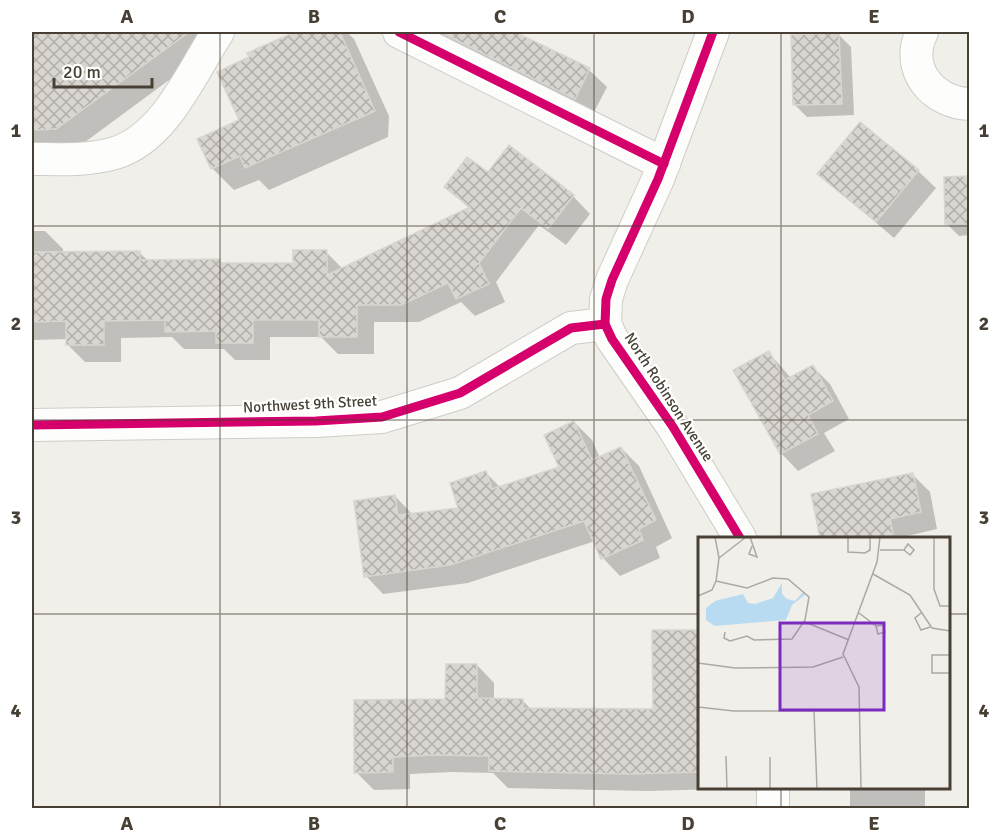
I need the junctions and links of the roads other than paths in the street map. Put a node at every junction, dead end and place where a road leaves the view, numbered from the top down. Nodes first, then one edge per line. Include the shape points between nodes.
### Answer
1 (218, 32) edge
2 (399, 32) edge
3 (713, 32) edge
4 (922, 32) edge
5 (969, 104) edge
6 (32, 159) edge
7 (664, 164) junction
8 (605, 324) junction
9 (32, 425) edge
10 (739, 537) edge
11 (773, 789) edge
12 (773, 808) edge

1 - 6 street via 170,108 146,135 116,152 83,159
2 - 7 street
3 - 7 street, North Robinson Avenue
4 - 5 street via 916,56 928,87 944,100
7 - 8 street, North Robinson Avenue via 612,280
8 - 9 street, Northwest 9th Street via 571,328 460,393 382,417
8 - 10 street, North Robinson Avenue
11 - 12 street

